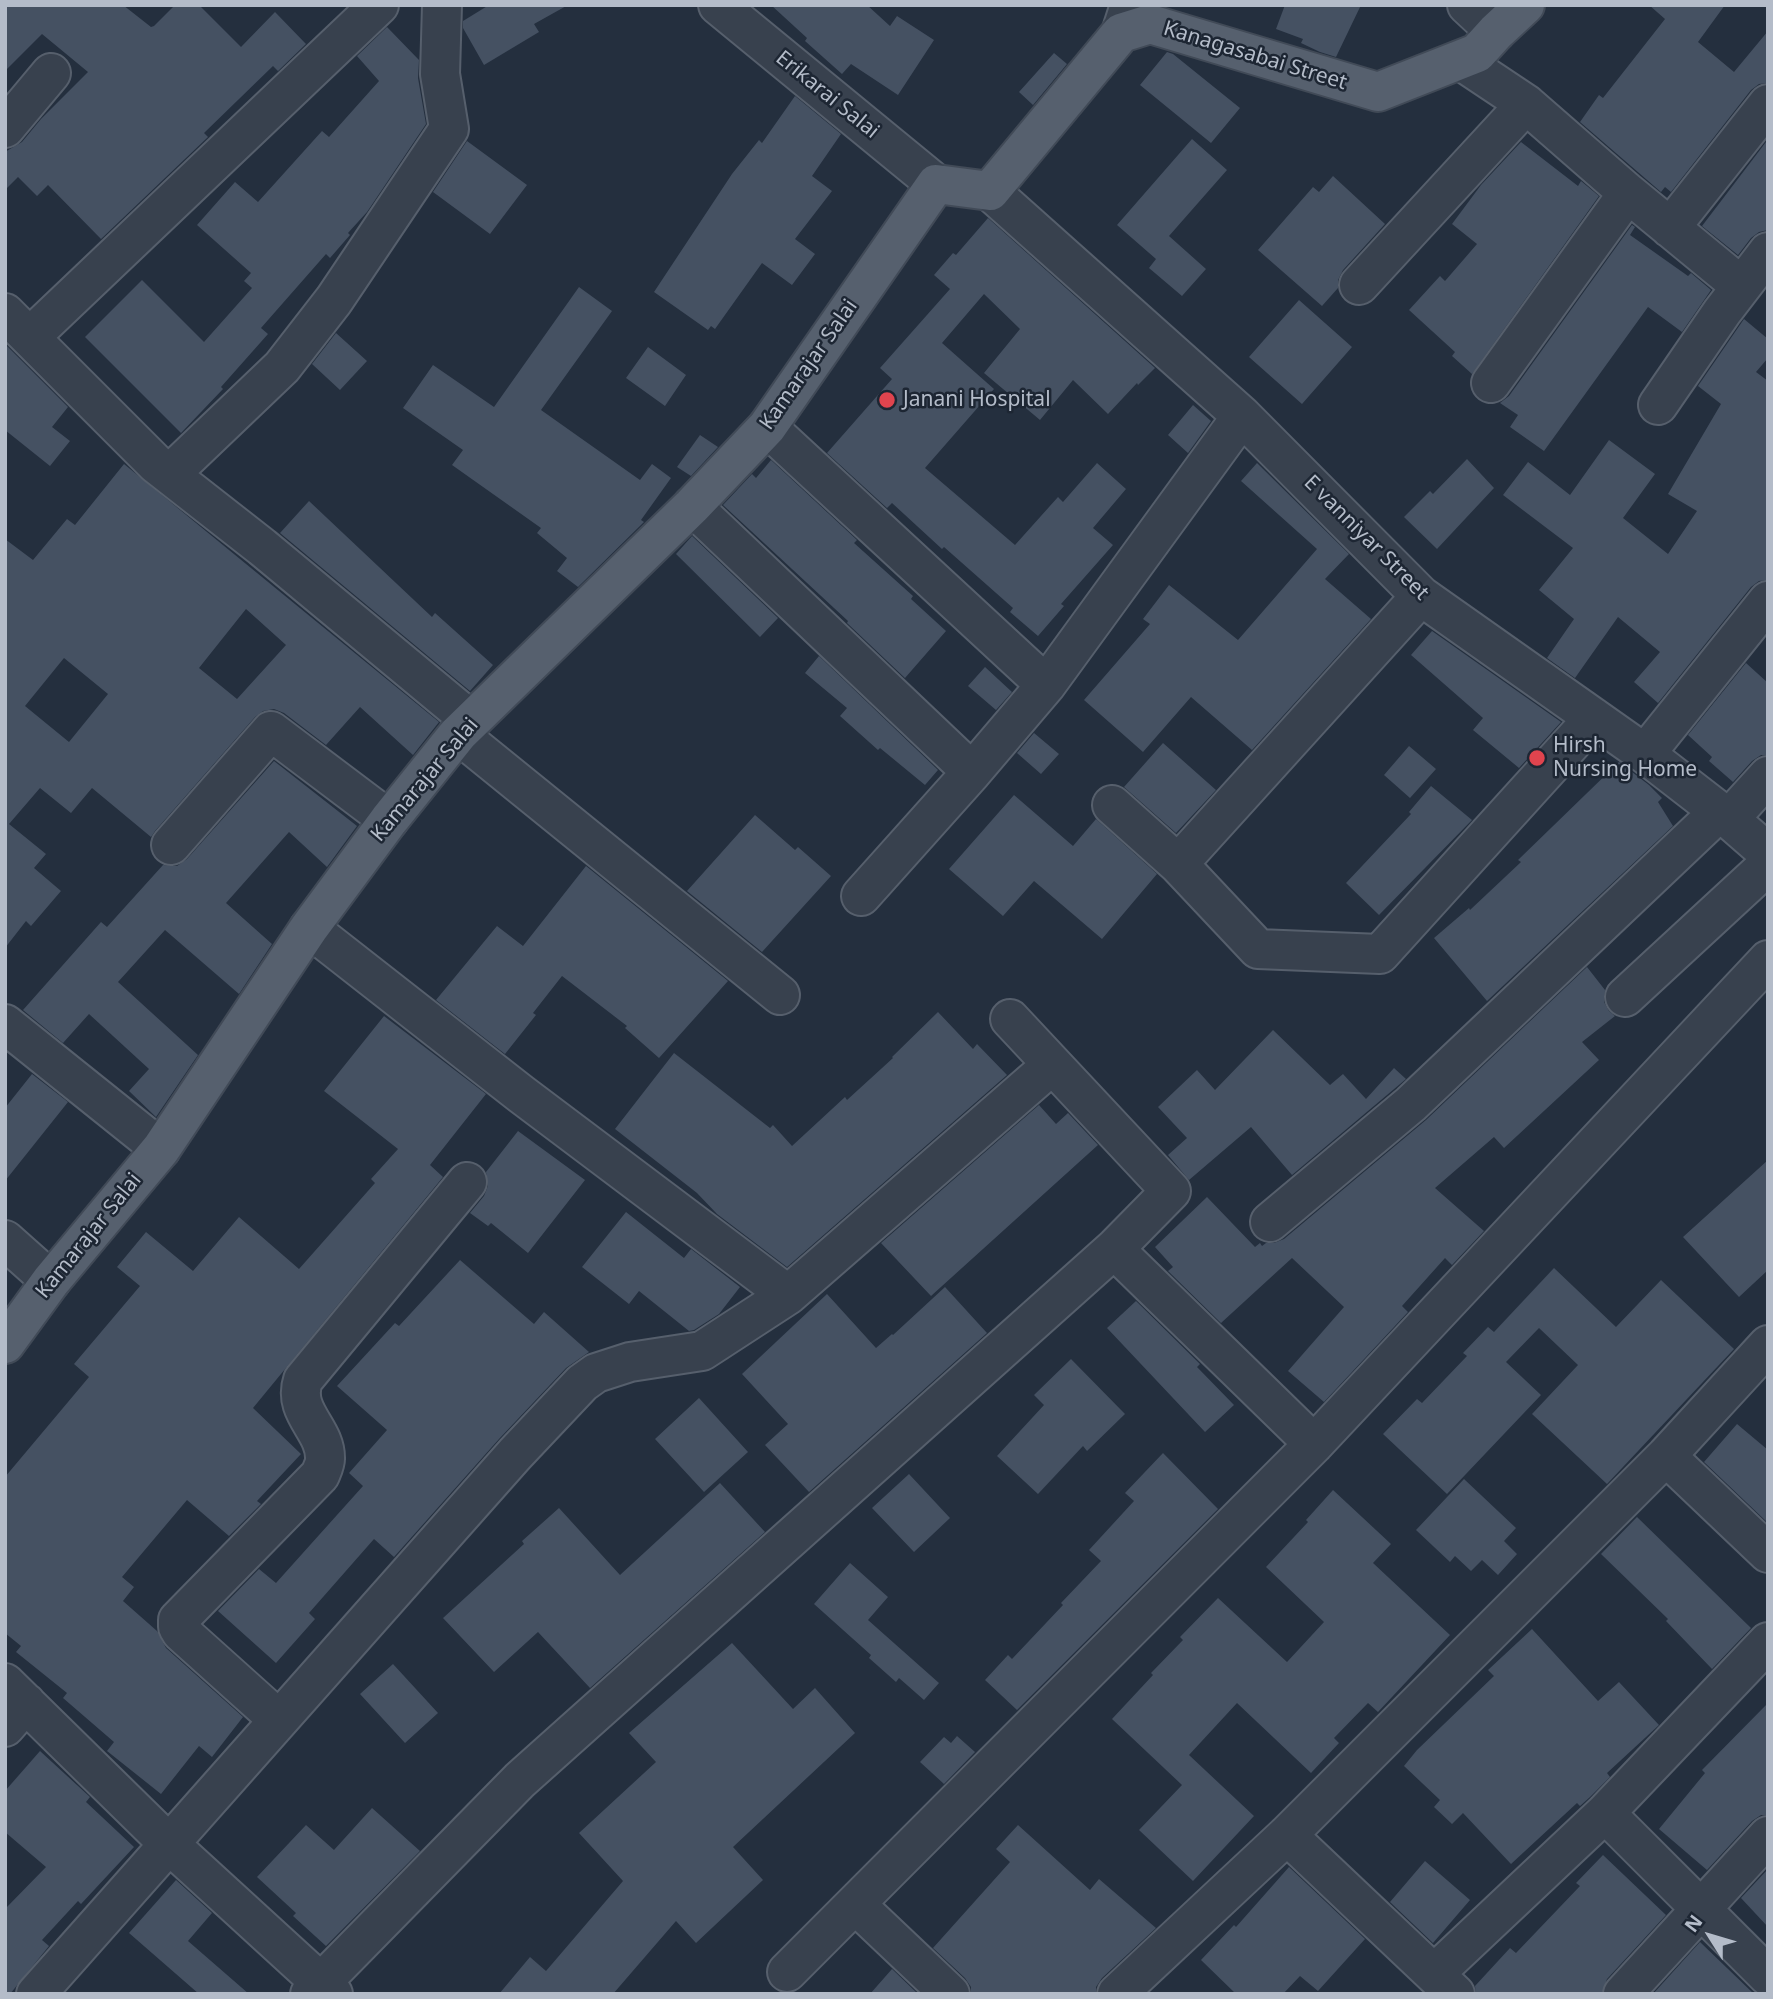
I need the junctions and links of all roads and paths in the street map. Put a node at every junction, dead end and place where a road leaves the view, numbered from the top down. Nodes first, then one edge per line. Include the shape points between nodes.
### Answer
1 (379, 5) edge
2 (442, 5) edge
3 (718, 5) edge
4 (1467, 5) edge
5 (1525, 5) edge
6 (1126, 19) edge
7 (1496, 32) junction
8 (1460, 60) junction
9 (51, 74) dead end
10 (1526, 104) junction
11 (1768, 104) edge
12 (5, 128) edge
13 (936, 184) junction
14 (990, 191) junction
15 (1628, 193) junction
16 (1670, 228) junction
17 (1768, 252) edge
18 (1359, 285) dead end
19 (1741, 286) junction
20 (18, 325) edge
21 (1491, 383) dead end
22 (1658, 405) dead end
23 (1242, 416) junction
24 (767, 427) junction
25 (170, 474) junction
26 (692, 506) junction
27 (1422, 596) junction
28 (1768, 601) edge
29 (1756, 641) edge
30 (1045, 685) junction
31 (1594, 719) junction
32 (464, 729) junction
33 (1645, 754) junction
34 (972, 772) junction
35 (1768, 776) edge
36 (1112, 805) dead end
37 (1724, 815) junction
38 (389, 820) junction
39 (171, 845) dead end
40 (1768, 853) edge
41 (1178, 864) junction
42 (1768, 865) edge
43 (861, 896) dead end
44 (309, 928) junction
45 (1768, 960) edge
46 (780, 995) dead end
47 (1625, 997) dead end
48 (1010, 1019) dead end
49 (5, 1024) edge
50 (1052, 1065) junction
51 (161, 1149) junction
52 (467, 1182) dead end
53 (1270, 1222) dead end
54 (5, 1240) edge
55 (1114, 1249) junction
56 (51, 1281) junction
57 (788, 1295) junction
58 (5, 1344) edge
59 (1768, 1345) edge
60 (1314, 1444) junction
61 (1667, 1456) junction
62 (1768, 1553) edge
63 (1768, 1642) edge
64 (12, 1704) edge
65 (279, 1720) junction
66 (1605, 1813) junction
67 (1287, 1835) junction
68 (1768, 1836) edge
69 (168, 1843) junction
70 (855, 1904) junction
71 (1700, 1909) junction
72 (787, 1972) dead end
73 (1768, 1976) edge
74 (1444, 1984) edge
75 (320, 1990) edge
76 (36, 1994) edge
77 (950, 1994) edge
78 (1117, 1994) edge
79 (1623, 1994) edge

1 - 20 street
2 - 25 street via 440,74 449,129 334,300 282,367
3 - 13 street, Erikarai Salai
4 - 7 street
5 - 7 main road, Kanagasabai Street
6 - 8 main road, Kanagasabai Street via 1378,92
6 - 14 main road, Kanagasabai Street
7 - 8 main road, Kanagasabai Street via 1477,53
8 - 10 street
9 - 12 street
10 - 15 street
10 - 18 street
11 - 16 street
13 - 14 main road
13 - 24 main road, Kamarajar Salai
14 - 23 street, E vanniyar Street
15 - 16 street
15 - 21 street
16 - 19 street
17 - 19 street
19 - 22 street
20 - 25 street
23 - 27 street, E vanniyar Street
23 - 30 street
24 - 26 main road, Kamarajar Salai
24 - 30 street
25 - 32 street via 462,713
26 - 32 main road, Kamarajar Salai
26 - 34 street
27 - 31 street, E vanniyar Street
27 - 41 street
28 - 29 street
29 - 33 street
30 - 34 street
31 - 33 street, E vanniyar Street
31 - 41 street via 1380,954 1258,949
32 - 38 main road, Kamarajar Salai
32 - 46 street
33 - 37 street, E vanniyar Street
34 - 43 street
35 - 37 street
36 - 41 street
37 - 40 street, E vanniyar Street
37 - 53 street via 1411,1104
38 - 39 street via 271,731
38 - 44 main road, Kamarajar Salai
42 - 47 street
44 - 51 main road, Kamarajar Salai
44 - 57 street
45 - 60 street
48 - 50 street
49 - 51 street
50 - 55 street via 1171,1191
50 - 57 street
51 - 56 main road, Kamarajar Salai
52 - 65 street via 303,1380 300,1400 325,1458 320,1475 178,1620 181,1632
54 - 56 street
55 - 60 street
55 - 75 street via 520,1780
56 - 58 main road, Kamarajar Salai
57 - 65 street via 702,1351 630,1362 596,1373 582,1383
59 - 61 street
60 - 70 street
61 - 62 street
61 - 67 street
63 - 66 street
64 - 69 street
65 - 69 street
66 - 71 street
66 - 74 street
67 - 74 street
67 - 78 street
68 - 71 street
69 - 75 street
69 - 76 street
70 - 72 street
70 - 77 street
71 - 73 street
71 - 79 street

